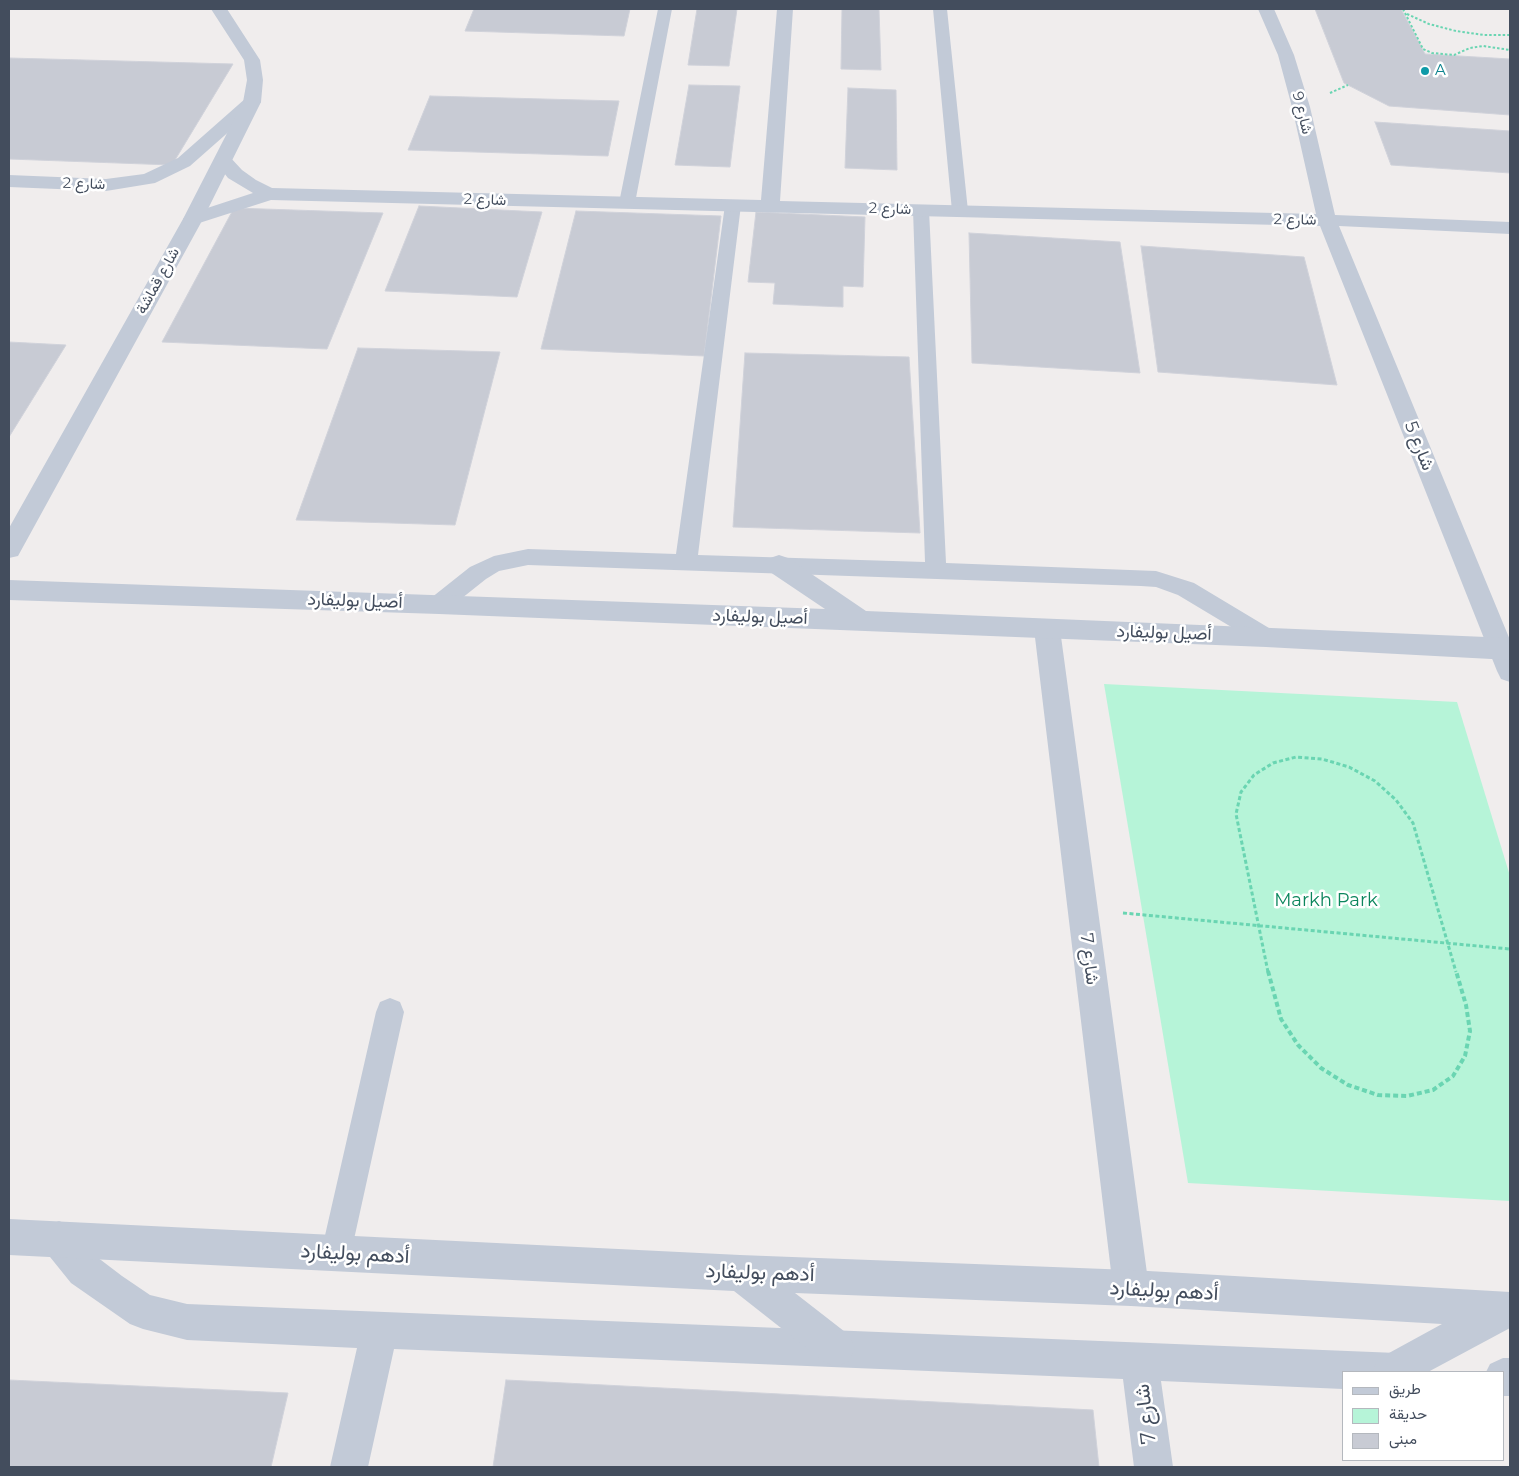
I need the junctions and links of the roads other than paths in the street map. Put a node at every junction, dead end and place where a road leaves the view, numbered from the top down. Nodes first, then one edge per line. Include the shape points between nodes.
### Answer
1 (219, 9) edge
2 (665, 9) edge
3 (785, 9) edge
4 (940, 9) edge
5 (1266, 9) edge
6 (252, 102) junction
7 (223, 160) junction
8 (9, 181) edge
9 (269, 194) junction
10 (627, 202) junction
11 (733, 205) junction
12 (770, 206) junction
13 (920, 210) junction
14 (960, 211) junction
15 (192, 219) junction
16 (1327, 220) junction
17 (1510, 228) edge
18 (9, 549) edge
19 (686, 562) junction
20 (779, 565) junction
21 (936, 570) junction
22 (9, 590) edge
23 (439, 604) junction
24 (863, 622) junction
25 (1046, 629) junction
26 (1266, 637) junction
27 (1507, 656) edge
28 (390, 1012) dead end
29 (9, 1237) edge
30 (59, 1239) junction
31 (336, 1254) junction
32 (740, 1272) junction
33 (1131, 1288) junction
34 (1508, 1310) edge
35 (380, 1329) junction
36 (836, 1348) junction
37 (1140, 1361) junction
38 (1368, 1371) edge
39 (1393, 1371) edge
40 (349, 1467) edge
41 (1153, 1467) edge

1 - 6 street, شارع قماشة via 252,60 255,80
2 - 10 lane
3 - 12 street
4 - 14 lane
5 - 16 street, شارع 9 via 1286,55 1302,107
6 - 7 street, شارع قماشة
6 - 8 street, شارع 2 via 184,162 148,179 106,185
7 - 9 street, شارع 2 via 235,174
7 - 15 street, شارع قماشة
9 - 10 street, شارع 2
9 - 15 street, شارع 2
10 - 11 street, شارع 2
11 - 12 street, شارع 2
11 - 19 lane
12 - 13 street, شارع 2
13 - 14 street, شارع 2
13 - 21 lane
14 - 16 street, شارع 2
15 - 18 street, شارع قماشة
16 - 17 street, شارع 2
16 - 27 street, شارع 5
19 - 20 lane
19 - 23 lane via 528,557 494,564
20 - 21 lane
20 - 24 street
21 - 26 lane via 1156,579 1186,589
22 - 23 street, أصيل بوليفارد
23 - 24 street, أصيل بوليفارد
24 - 25 street, أصيل بوليفارد
25 - 26 street, أصيل بوليفارد
25 - 33 street, شارع 7
26 - 27 street, أصيل بوليفارد
28 - 31 lane
29 - 30 street, أدهم بوليفارد
30 - 31 street, أدهم بوليفارد
30 - 35 street via 84,1270 143,1311 187,1322
31 - 32 street, أدهم بوليفارد
32 - 33 street, أدهم بوليفارد
32 - 36 street
33 - 34 street, أدهم بوليفارد
34 - 39 street
35 - 36 street
35 - 40 street
36 - 37 street
37 - 38 street
37 - 41 street, شارع 7

